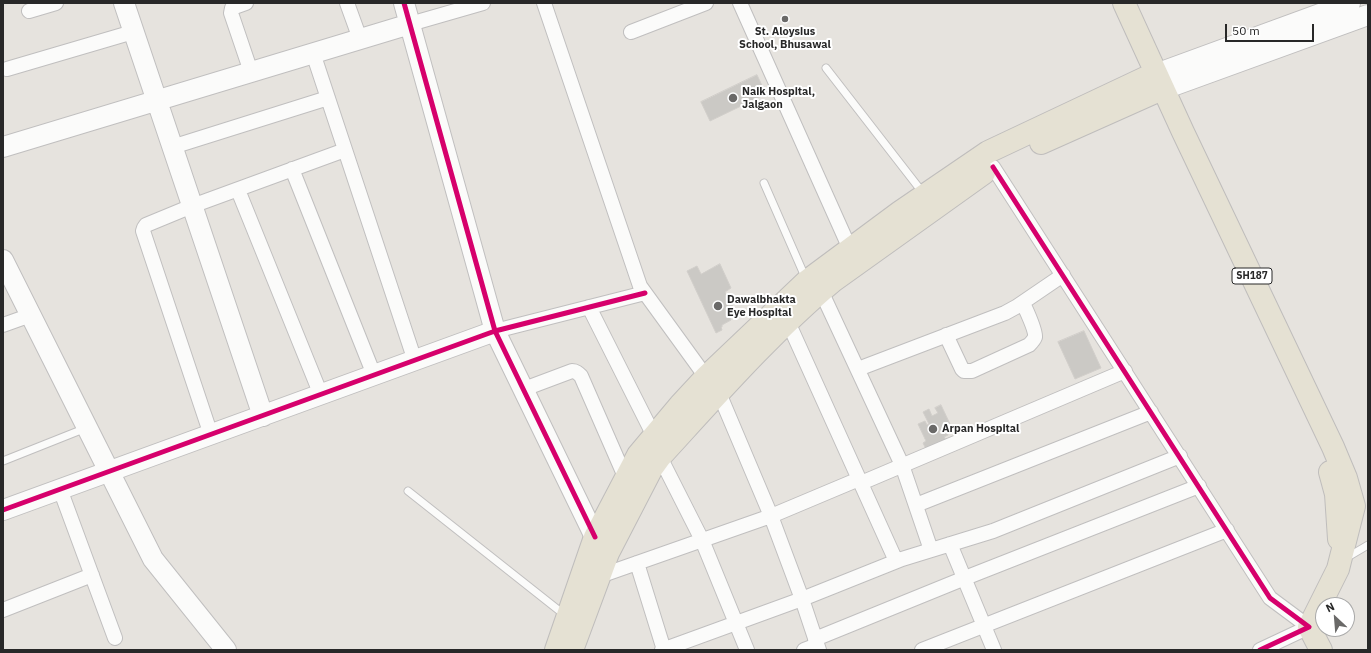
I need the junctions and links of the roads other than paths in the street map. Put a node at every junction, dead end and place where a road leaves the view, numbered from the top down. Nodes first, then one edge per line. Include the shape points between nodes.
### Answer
1 (56, 3) edge
2 (124, 3) edge
3 (246, 3) edge
4 (347, 3) edge
5 (404, 3) edge
6 (483, 3) edge
7 (544, 3) edge
8 (706, 3) edge
9 (740, 3) edge
10 (1110, 3) edge
11 (1124, 3) edge
12 (1350, 3) edge
13 (29, 11) dead end
14 (1368, 15) edge
15 (1327, 21) junction
16 (410, 24) junction
17 (133, 32) junction
18 (631, 32) dead end
19 (360, 40) junction
20 (313, 53) junction
21 (826, 68) dead end
22 (7, 69) dead end
23 (251, 72) junction
24 (1155, 83) junction
25 (328, 98) junction
26 (157, 101) junction
27 (3, 147) edge
28 (172, 147) junction
29 (345, 150) junction
30 (993, 167) junction
31 (292, 169) junction
32 (764, 183) dead end
33 (238, 190) junction
34 (924, 195) junction
35 (192, 206) junction
36 (850, 248) junction
37 (4, 264) edge
38 (1063, 275) junction
39 (814, 286) junction
40 (645, 293) junction
41 (1023, 303) junction
42 (589, 307) junction
43 (31, 315) junction
44 (788, 322) junction
45 (3, 325) edge
46 (495, 331) junction
47 (946, 335) junction
48 (415, 361) junction
49 (858, 369) junction
50 (1125, 371) junction
51 (374, 375) junction
52 (712, 385) junction
53 (524, 389) junction
54 (321, 395) junction
55 (1151, 412) junction
56 (264, 416) junction
57 (87, 428) junction
58 (211, 435) junction
59 (654, 436) junction
60 (1180, 456) junction
61 (660, 457) junction
62 (3, 462) edge
63 (902, 465) junction
64 (109, 472) junction
65 (626, 479) junction
66 (860, 481) junction
67 (1199, 486) junction
68 (60, 489) junction
69 (408, 491) dead end
70 (916, 505) junction
71 (3, 510) edge
72 (771, 516) junction
73 (1227, 530) junction
74 (596, 537) junction
75 (702, 540) junction
76 (950, 544) junction
77 (1368, 545) edge
78 (931, 550) junction
79 (1341, 558) junction
80 (896, 561) junction
81 (637, 563) junction
82 (92, 575) junction
83 (600, 576) junction
84 (965, 578) junction
85 (802, 599) junction
86 (3, 610) edge
87 (568, 618) junction
88 (736, 623) junction
89 (984, 625) junction
90 (1310, 627) junction
91 (115, 638) dead end
92 (814, 646) edge
93 (226, 650) edge
94 (556, 650) edge
95 (572, 650) edge
96 (663, 650) edge
97 (747, 650) edge
98 (922, 650) edge
99 (994, 650) edge
100 (1260, 650) edge
101 (1321, 650) edge

1 - 13 street
2 - 17 street
3 - 23 street via 232,8 230,13
4 - 19 street
5 - 16 street
6 - 16 street
7 - 40 street via 640,286
8 - 18 street
9 - 36 street
10 - 24 main road, SH187
11 - 24 main road, SH187
12 - 15 street
14 - 15 street
15 - 24 street
16 - 19 street
16 - 46 street
17 - 22 street
17 - 26 street
19 - 20 street
20 - 23 street
20 - 25 street
21 - 34 lane
23 - 26 street
24 - 30 main road
24 - 34 main road via 988,152
24 - 79 main road, SH187 via 1327,449 1336,494
25 - 28 street
25 - 29 street
26 - 27 street
26 - 28 street
28 - 35 street
29 - 31 street
29 - 48 street
30 - 38 street
30 - 39 main road via 833,281
31 - 33 street
31 - 51 street
32 - 39 lane
33 - 35 street
33 - 54 street
34 - 36 main road
35 - 56 street
35 - 58 street via 146,225 143,231
36 - 39 main road
37 - 43 street
38 - 41 street
38 - 50 street
39 - 44 main road
39 - 49 street
39 - 52 main road
40 - 42 street
40 - 52 street
41 - 47 street via 1004,314
41 - 47 street via 1034,332 1033,342 972,371 962,369
42 - 46 street
42 - 59 street
43 - 45 street
43 - 57 street
44 - 52 main road
44 - 66 street
46 - 48 street
46 - 53 street
47 - 49 street
48 - 51 street
49 - 63 street
50 - 55 street
50 - 63 street
51 - 54 street
52 - 59 main road via 680,405
52 - 61 main road
52 - 72 street
53 - 65 street via 572,371 578,373
53 - 74 street
54 - 56 street
55 - 60 street
55 - 70 street
56 - 58 street
57 - 62 lane
57 - 64 street
58 - 64 street
59 - 65 main road via 638,455
60 - 67 street
60 - 76 street via 993,531
61 - 75 street
61 - 83 main road via 608,553
63 - 66 street
63 - 70 street
64 - 68 street
64 - 93 street via 153,559
65 - 74 main road
66 - 72 street
66 - 80 street
67 - 73 street
67 - 84 street
68 - 71 street
68 - 82 street
69 - 87 lane
70 - 78 street
72 - 75 street
72 - 85 street
73 - 89 street
73 - 90 street via 1270,598
74 - 87 main road
75 - 81 street
75 - 88 street
76 - 78 street
76 - 84 street
77 - 79 lane
78 - 80 street
79 - 90 main road, SH187
80 - 85 street
81 - 83 street
81 - 96 street
82 - 86 street
82 - 91 street
83 - 95 main road
84 - 89 street
84 - 92 street
85 - 88 street
85 - 92 street
87 - 94 main road
88 - 96 street
88 - 97 street
89 - 98 street
89 - 99 street
90 - 100 street
90 - 101 main road

